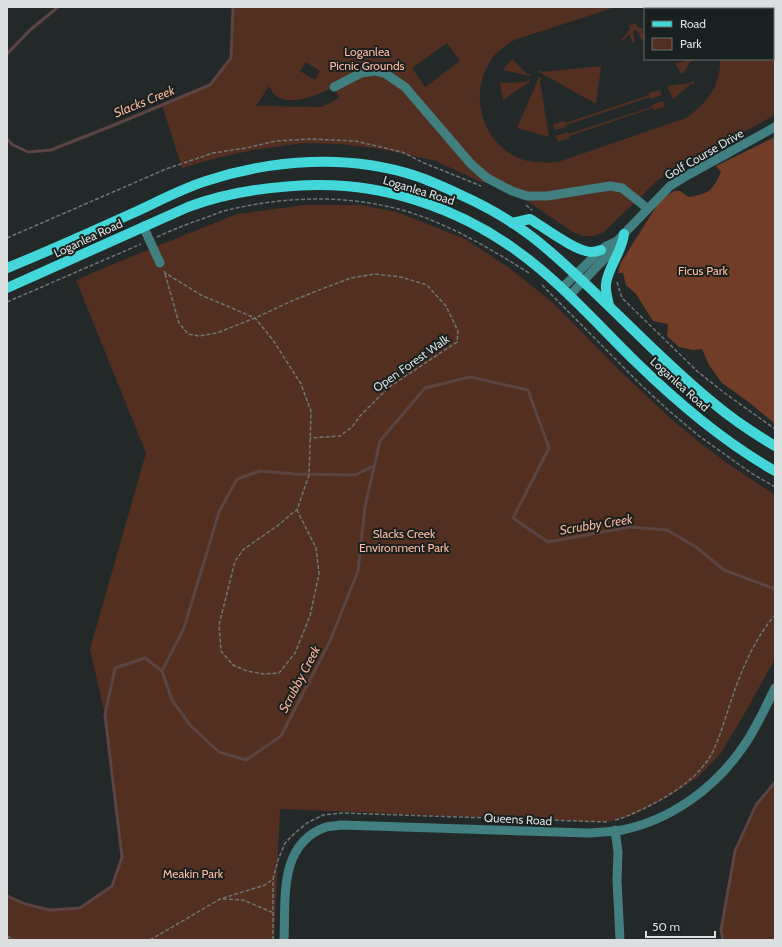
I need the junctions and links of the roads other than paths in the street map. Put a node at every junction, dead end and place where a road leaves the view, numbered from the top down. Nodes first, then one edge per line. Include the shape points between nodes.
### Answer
1 (334, 87) dead end
2 (775, 127) edge
3 (647, 208) junction
4 (512, 223) junction
5 (143, 226) junction
6 (620, 238) junction
7 (601, 250) junction
8 (160, 263) road end
9 (7, 268) edge
10 (579, 278) junction
11 (7, 288) edge
12 (565, 292) junction
13 (609, 306) junction
14 (775, 446) edge
15 (775, 471) edge
16 (775, 688) edge
17 (615, 830) junction
18 (284, 940) edge
19 (620, 940) edge

1 - 3 street via 361,73 375,71 386,74 405,87 471,164 487,178 512,191 528,196 547,196 610,186 622,188
2 - 3 street, Golf Course Drive via 670,186
3 - 6 street, Golf Course Drive
4 - 7 main road via 530,219 583,250
4 - 9 main road, Loganlea Road via 478,203 416,176 346,163 294,163 232,173 180,190
4 - 10 main road, Loganlea Road via 546,248
5 - 8 street
5 - 11 main road, Loganlea Road
5 - 12 main road, Loganlea Road via 202,202 234,194 307,185 352,186 394,194 433,206 470,222 514,248
6 - 7 street, Golf Course Drive
6 - 10 street, Golf Course Drive via 610,253
6 - 13 main road via 623,245 612,265 606,284
7 - 10 street, Golf Course Drive
10 - 12 street, Golf Course Drive
10 - 13 main road, Loganlea Road
12 - 15 main road, Loganlea Road via 672,397 734,445
13 - 14 main road, Loganlea Road via 706,397
16 - 17 street, Queens Road via 744,747 726,770 703,791 678,809 651,822
17 - 18 street, Queens Road via 554,833 479,828 341,825 326,827 301,843 289,865
17 - 19 street

